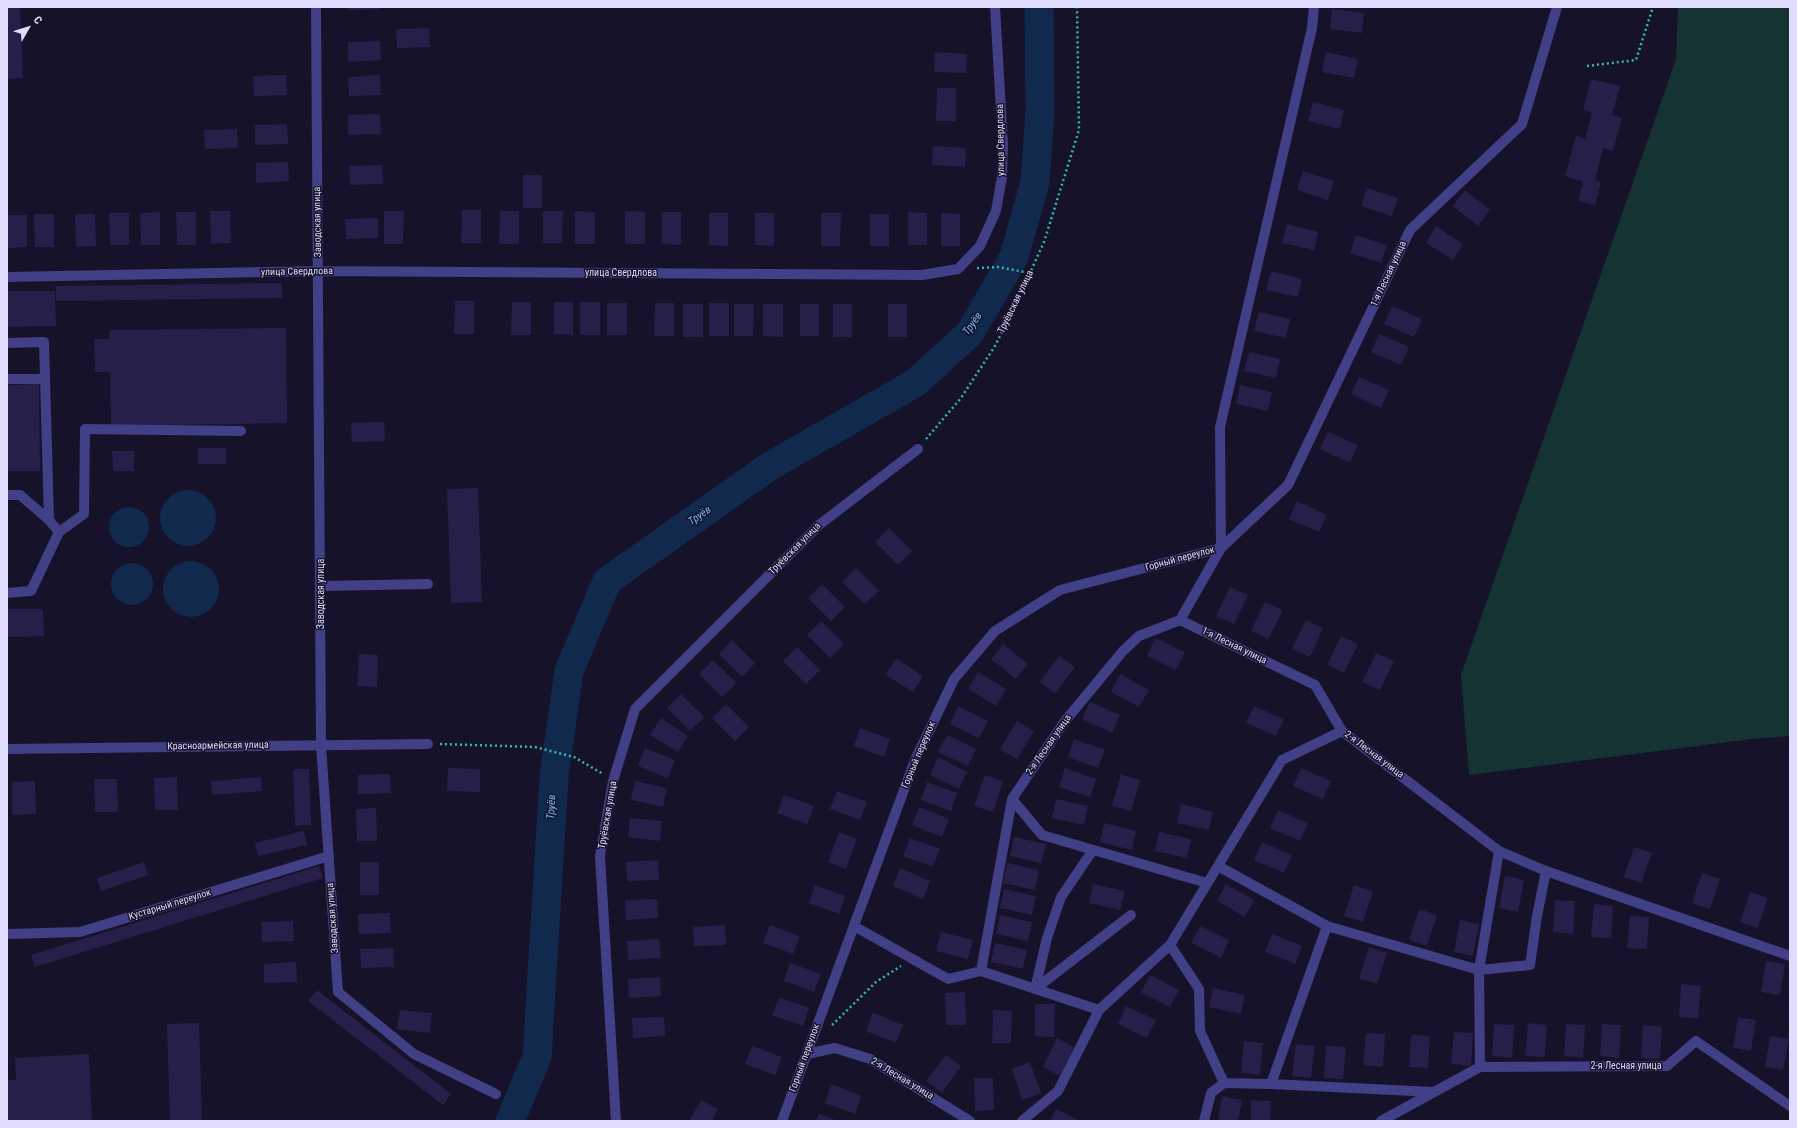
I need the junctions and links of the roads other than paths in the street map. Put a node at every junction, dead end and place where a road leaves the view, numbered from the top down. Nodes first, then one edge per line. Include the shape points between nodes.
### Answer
1 (316, 7) edge
2 (995, 7) edge
3 (1314, 7) edge
4 (1558, 7) edge
5 (319, 271) junction
6 (7, 277) edge
7 (7, 342) edge
8 (45, 378) junction
9 (7, 379) edge
10 (241, 431) dead end
11 (918, 449) road end
12 (7, 495) edge
13 (49, 520) junction
14 (59, 532) junction
15 (1221, 548) junction
16 (428, 584) dead end
17 (321, 586) junction
18 (7, 593) edge
19 (1180, 620) junction
20 (1342, 731) junction
21 (428, 744) road end
22 (321, 745) junction
23 (7, 749) edge
24 (1012, 799) junction
25 (1093, 850) junction
26 (1499, 851) junction
27 (329, 856) junction
28 (1218, 866) junction
29 (1546, 871) junction
30 (1207, 883) junction
31 (1131, 916) dead end
32 (854, 926) junction
33 (1327, 926) junction
34 (7, 934) edge
35 (1170, 945) junction
36 (1790, 956) edge
37 (1479, 970) junction
38 (981, 971) junction
39 (1035, 989) junction
40 (1099, 1010) junction
41 (807, 1054) junction
42 (1480, 1067) junction
43 (1224, 1083) junction
44 (1271, 1084) junction
45 (1435, 1092) junction
46 (496, 1094) dead end
47 (1790, 1106) edge
48 (616, 1121) edge
49 (782, 1121) edge
50 (970, 1121) edge
51 (1022, 1121) edge
52 (1204, 1121) edge
53 (1381, 1121) edge

1 - 5 street, Заводская улица
2 - 5 street, улица Свердлова via 1003,145 1002,177 996,212 980,246 958,270 922,275
3 - 15 street via 1312,28 1220,427
4 - 15 street, 1-я Лесная улица via 1522,124 1410,230 1288,485
5 - 6 street, улица Свердлова
5 - 17 street, Заводская улица
7 - 8 street via 44,342
8 - 9 street
8 - 13 street
10 - 14 street via 85,429 84,514
11 - 48 street, Труёвская улица via 819,525 635,709 613,781 600,856
12 - 13 street via 20,495
13 - 14 street
14 - 18 street via 31,591
15 - 19 street, 1-я Лесная улица
15 - 32 street, Горный переулок via 1060,590 995,631 954,679 915,760
16 - 17 street
17 - 22 street, Заводская улица
19 - 20 street, 1-я Лесная улица via 1315,685
19 - 24 street, 2-я Лесная улица via 1139,636 1123,651 1065,721
20 - 26 street, 2-я Лесная улица
20 - 28 street, 2-я Лесная улица via 1282,760
21 - 22 street, Красноармейская улица
22 - 23 street, Красноармейская улица
22 - 27 street, Заводская улица
24 - 25 street via 1042,835
24 - 38 street, 2-я Лесная улица
25 - 30 street
25 - 39 street via 1061,897 1047,938
26 - 29 street, 2-я Лесная улица
26 - 37 street
27 - 34 street, Кустарный переулок via 80,932
27 - 46 street, Заводская улица via 338,992 414,1054
28 - 30 street, 2-я Лесная улица
28 - 33 street
29 - 36 street, 2-я Лесная улица
29 - 37 street via 1530,965
30 - 35 street, 2-я Лесная улица
31 - 39 street
32 - 38 street via 948,979
32 - 41 street, Горный переулок
33 - 37 street
33 - 44 street
35 - 40 street, 2-я Лесная улица
35 - 43 street via 1199,989 1200,1031
37 - 42 street
38 - 39 street
39 - 40 street
40 - 51 street, 2-я Лесная улица via 1058,1091
41 - 49 street, Горный переулок
41 - 50 street, 2-я Лесная улица via 835,1048 870,1059
42 - 45 street, 2-я Лесная улица
42 - 47 street, 2-я Лесная улица via 1667,1066 1696,1041
43 - 44 street
43 - 52 street via 1211,1093
44 - 45 street
45 - 53 street, 2-я Лесная улица

